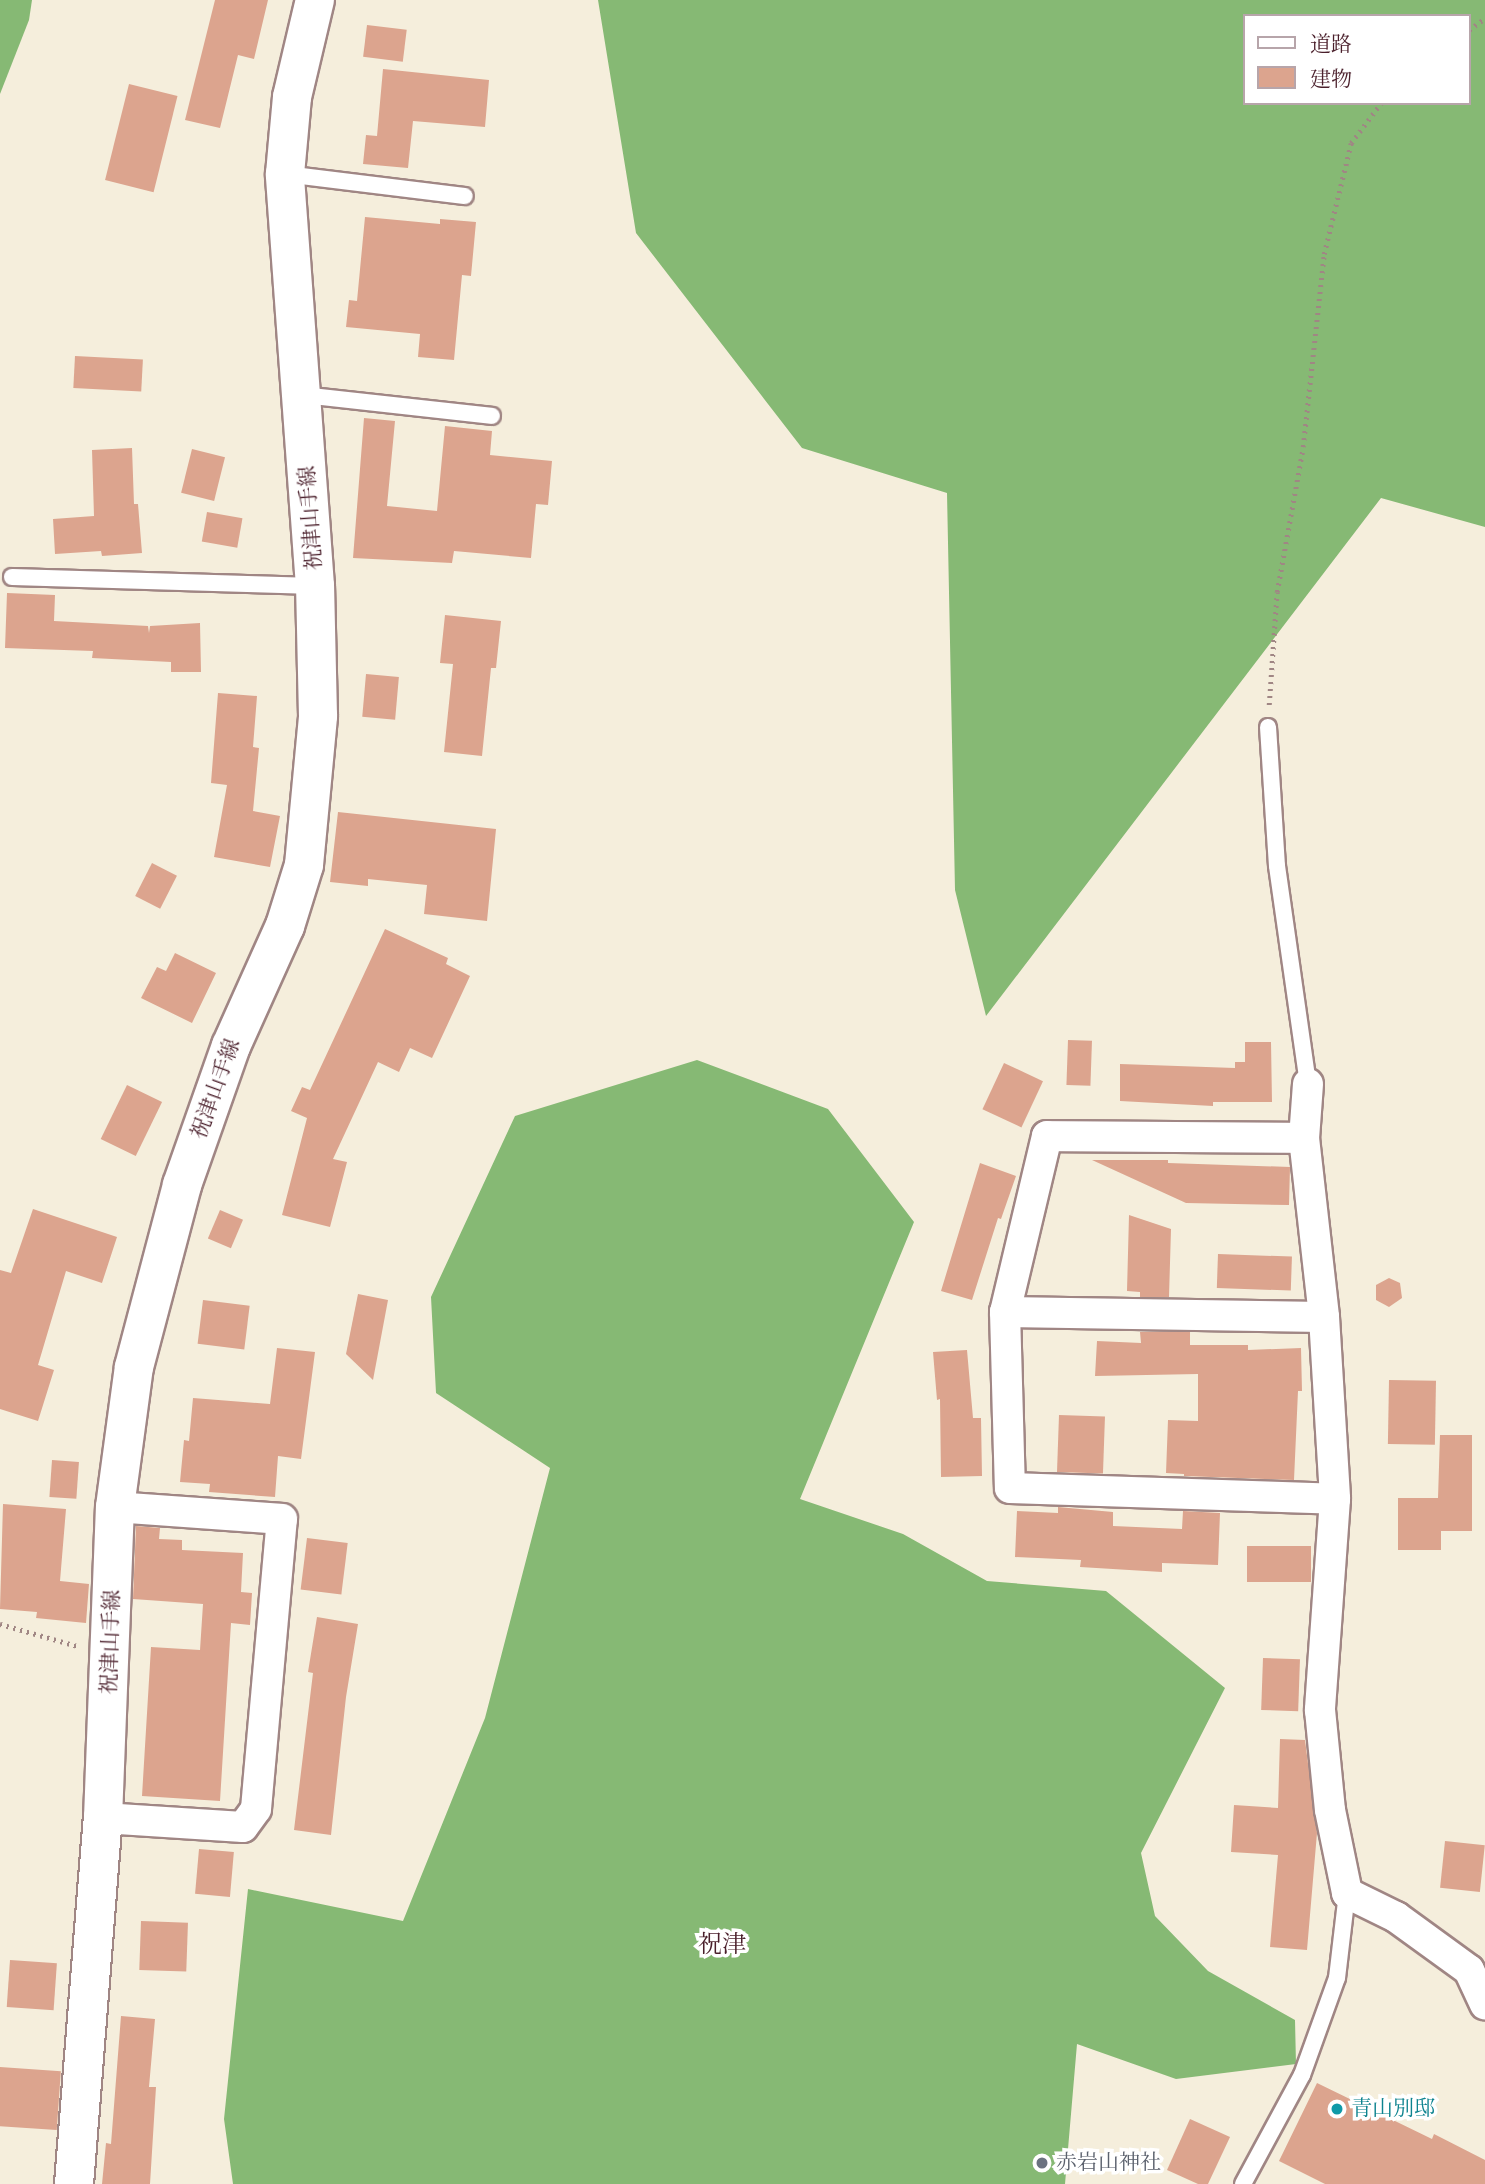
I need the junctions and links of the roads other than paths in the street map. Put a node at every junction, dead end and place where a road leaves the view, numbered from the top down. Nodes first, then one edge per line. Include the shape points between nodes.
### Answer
1 (315, 0) edge
2 (285, 174) junction
3 (465, 196) dead end
4 (303, 395) junction
5 (492, 416) dead end
6 (12, 577) dead end
7 (315, 586) junction
8 (1268, 726) road end
9 (1308, 1084) joint
10 (1304, 1138) junction
11 (1005, 1312) junction
12 (1324, 1317) junction
13 (1335, 1499) junction
14 (114, 1507) junction
15 (103, 1818) junction
16 (1348, 1893) junction
17 (1485, 2004) edge
18 (74, 2184) edge
19 (1243, 2184) edge

1 - 2 street, 祝津山手線 via 292,97
2 - 3 lane
2 - 4 street, 祝津山手線
4 - 5 lane
4 - 7 street, 祝津山手線
6 - 7 lane
7 - 14 street, 祝津山手線 via 318,716 304,865 285,926 231,1046 182,1185 134,1367
8 - 9 lane via 1277,866
9 - 10 street
10 - 11 street via 1047,1136
10 - 12 street
11 - 12 street
11 - 13 street via 1010,1488
12 - 13 street
13 - 16 street via 1320,1710 1330,1810
14 - 15 street, 祝津山手線
14 - 15 street via 282,1519 256,1809 243,1827
15 - 18 street, 祝津山手線
16 - 17 street via 1396,1917 1469,1970
16 - 19 lane via 1337,1978 1302,2075

